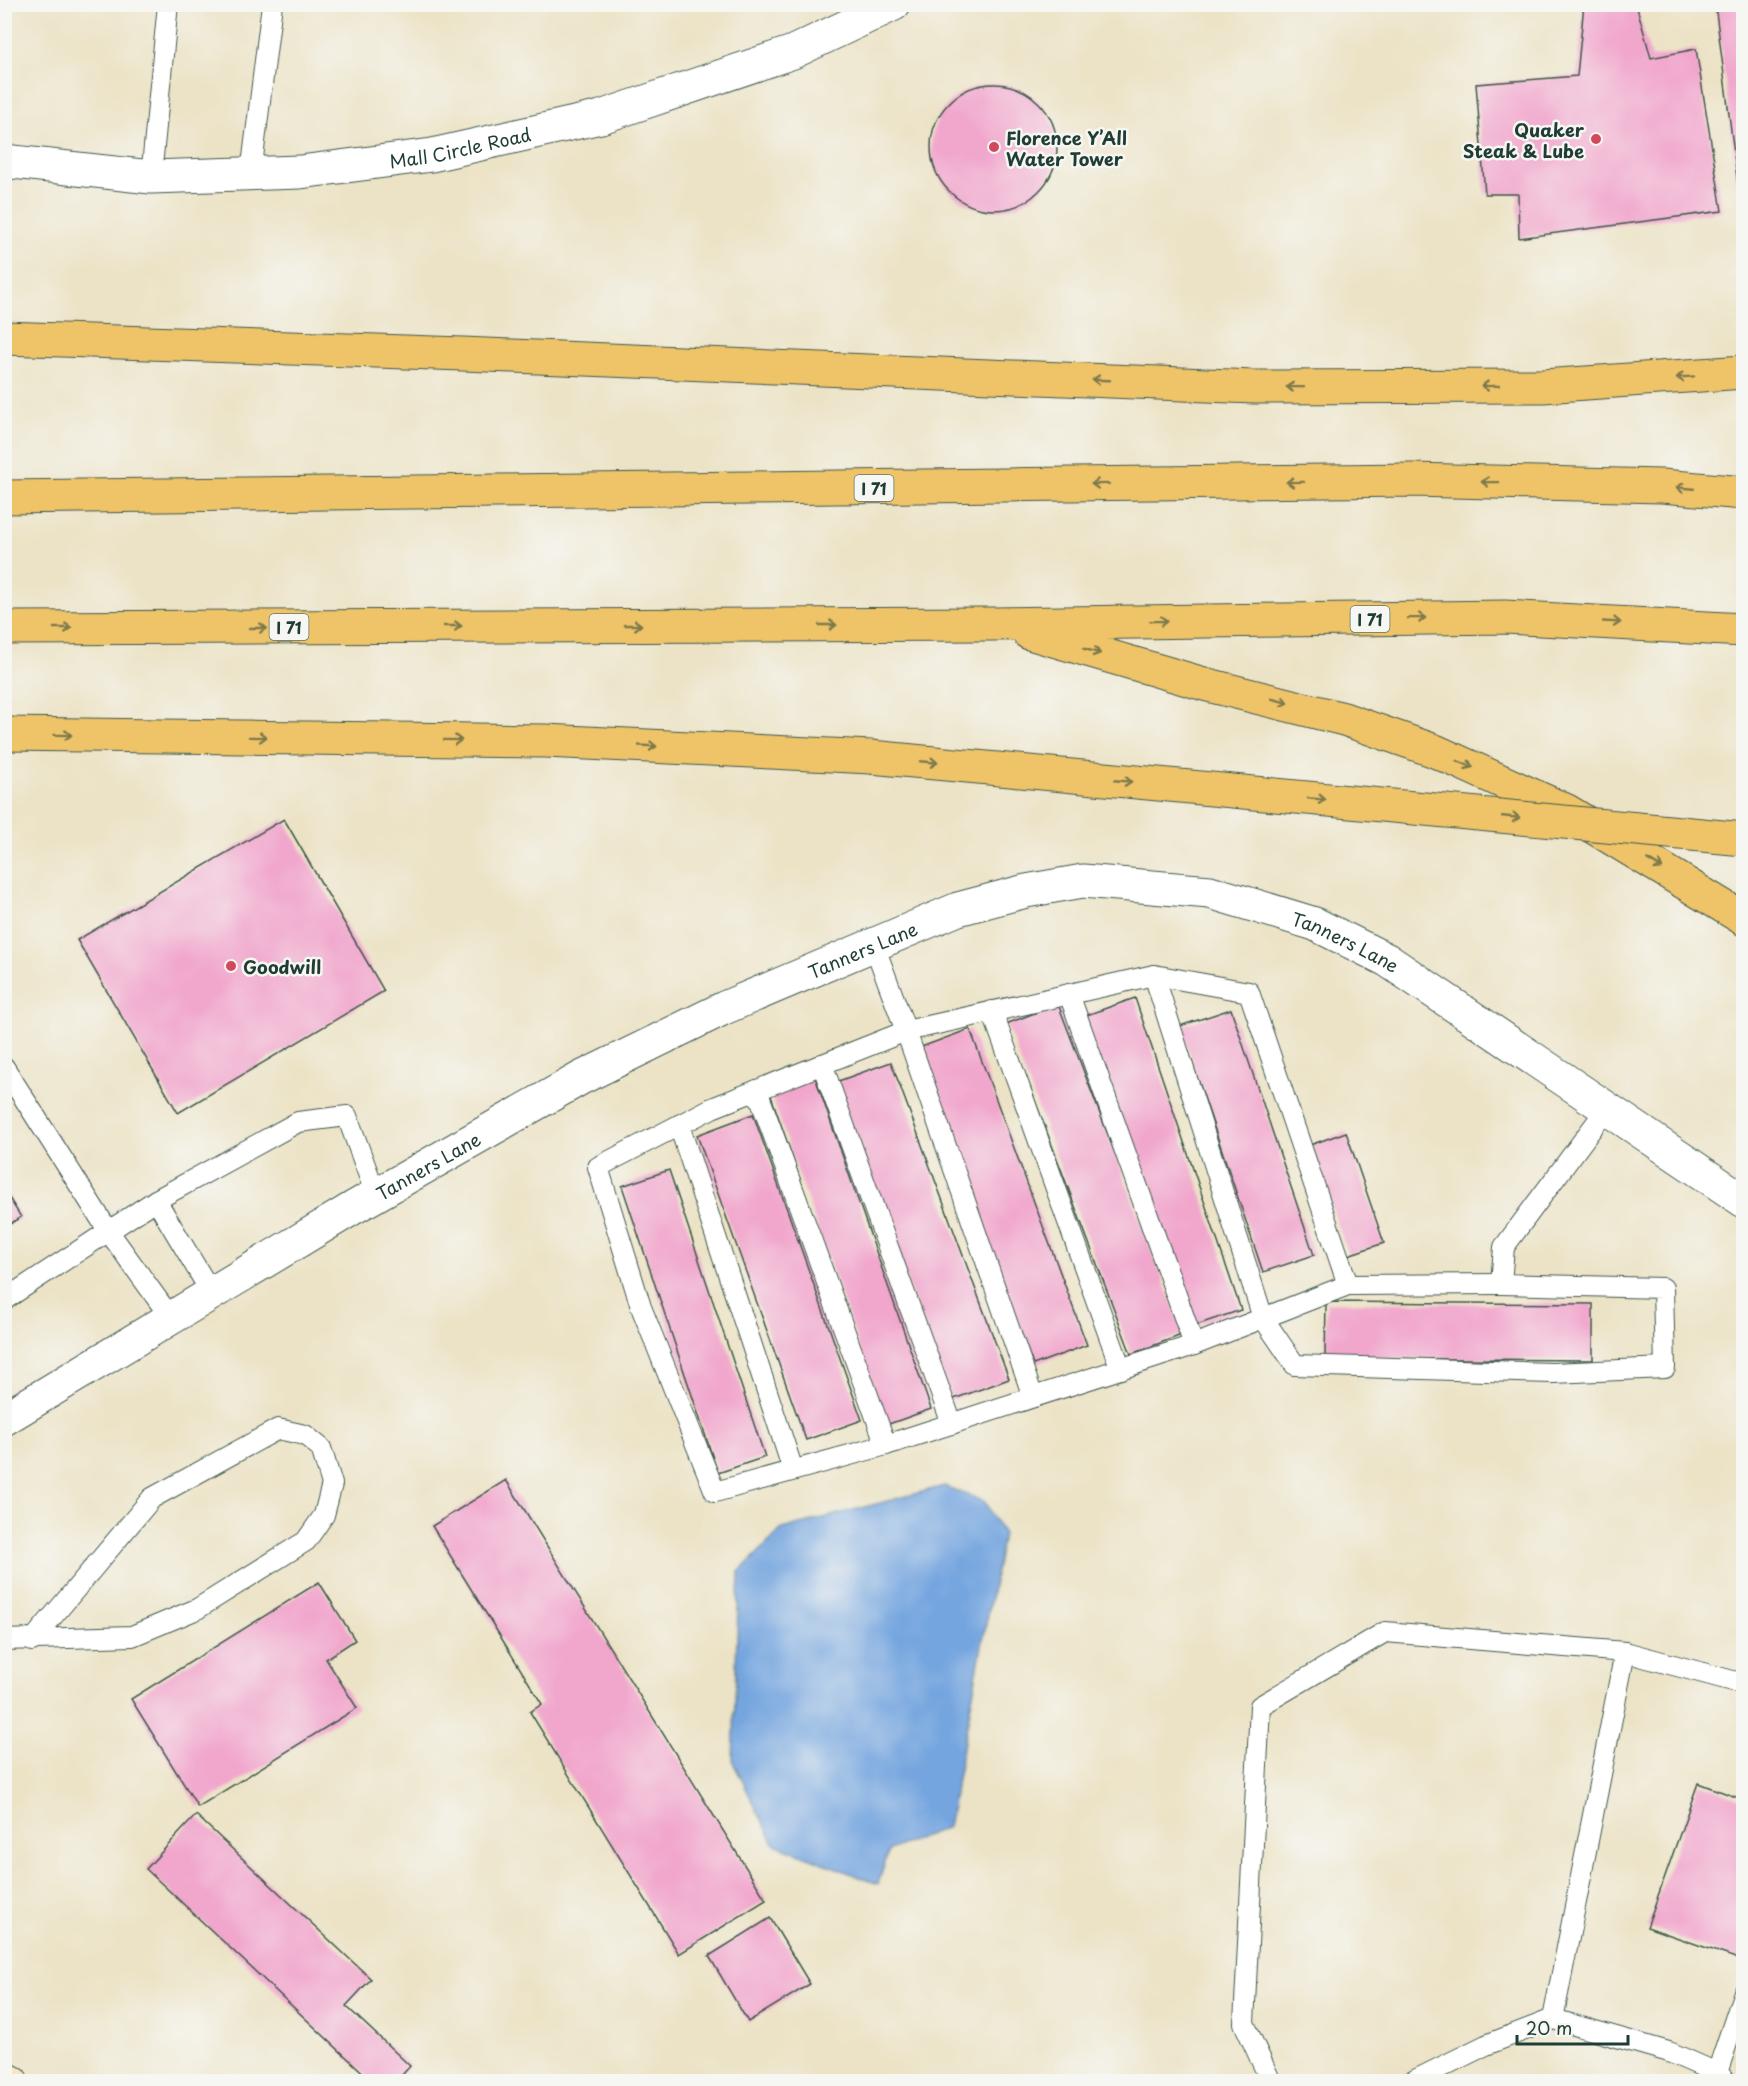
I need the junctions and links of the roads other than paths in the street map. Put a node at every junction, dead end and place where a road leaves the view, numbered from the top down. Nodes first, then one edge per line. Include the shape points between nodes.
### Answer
1 (168, 4) edge
2 (272, 4) edge
3 (894, 4) edge
4 (4, 161) edge
5 (251, 174) junction
6 (150, 177) junction
7 (4, 338) edge
8 (1743, 372) edge
9 (1743, 493) edge
10 (4, 497) edge
11 (995, 624) junction
12 (4, 628) edge
13 (1743, 630) edge
14 (4, 734) edge
15 (1743, 839) edge
16 (1743, 918) edge
17 (874, 945) junction
18 (1154, 975) junction
19 (1069, 994) junction
20 (992, 1011) junction
21 (906, 1030) junction
22 (822, 1064) junction
23 (4, 1067) edge
24 (757, 1090) junction
25 (1608, 1107) junction
26 (679, 1125) junction
27 (376, 1195) junction
28 (156, 1200) junction
29 (1743, 1201) edge
30 (109, 1232) junction
31 (1501, 1284) junction
32 (1348, 1285) junction
33 (212, 1294) junction
34 (4, 1300) edge
35 (171, 1318) junction
36 (1263, 1318) junction
37 (1194, 1345) junction
38 (1121, 1369) junction
39 (1033, 1397) junction
40 (4, 1419) edge
41 (952, 1424) junction
42 (886, 1445) junction
43 (793, 1470) junction
44 (4, 1640) edge
45 (32, 1641) junction
46 (1625, 1652) junction
47 (1743, 1684) edge
48 (1743, 1992) edge
49 (1553, 2019) junction
50 (1441, 2067) junction
51 (4, 2078) edge
52 (1722, 2078) edge
53 (12, 2082) edge
54 (1271, 2082) edge
55 (1411, 2082) edge
56 (1454, 2082) edge

1 - 6 lane
2 - 5 lane
3 - 5 street, Mall Circle Road via 793,52 601,117 432,155 300,172
4 - 6 street, Mall Circle Road
5 - 6 street, Mall Circle Road
8 -> 7 highway via 1543,386 1254,387
9 -> 10 highway, I 71 via 1662,486 1412,480
12 -> 11 highway, I 71
11 -> 13 highway, I 71 via 1505,617
11 -> 16 highway via 1344,719 1435,752 1567,811
14 -> 15 highway, bridge via 546,741 871,757
17 - 21 lane
17 - 25 street, Tanners Lane via 958,909 1083,881 1210,892 1315,924 1388,960
17 - 27 street, Tanners Lane via 724,1008 581,1078
18 - 19 lane
18 - 32 lane via 1250,992
18 - 36 lane
19 - 20 lane
19 - 37 lane
20 - 21 lane
20 - 38 lane
21 - 22 lane
21 - 39 lane
22 - 24 lane
22 - 41 lane
23 - 30 lane
24 - 26 lane
24 - 42 lane
25 - 29 street, Tanners Lane
25 - 31 lane via 1504,1247
26 - 43 lane
26 - 43 lane via 598,1167 640,1307 715,1492
27 - 28 lane via 347,1116 298,1122
27 - 33 street, Tanners Lane
28 - 30 lane
28 - 33 lane
30 - 34 lane
30 - 35 lane
31 - 32 lane
31 - 36 lane via 1663,1288 1665,1368 1553,1373 1295,1365
32 - 36 lane
33 - 35 street, Tanners Lane
35 - 40 street, Tanners Lane
36 - 37 lane
37 - 38 lane
38 - 39 lane
39 - 41 lane
41 - 42 lane
42 - 43 lane
44 - 45 lane
45 - 45 lane via 132,1636 197,1609 306,1542 324,1515 332,1484 321,1448 305,1435 278,1429 152,1498
46 - 47 lane
46 - 49 lane
46 - 54 lane via 1385,1632 1260,1706 1244,2023
48 - 52 lane
49 - 50 lane via 1486,2044
49 - 52 lane via 1669,2052
50 - 55 lane
50 - 56 lane
51 - 53 street

